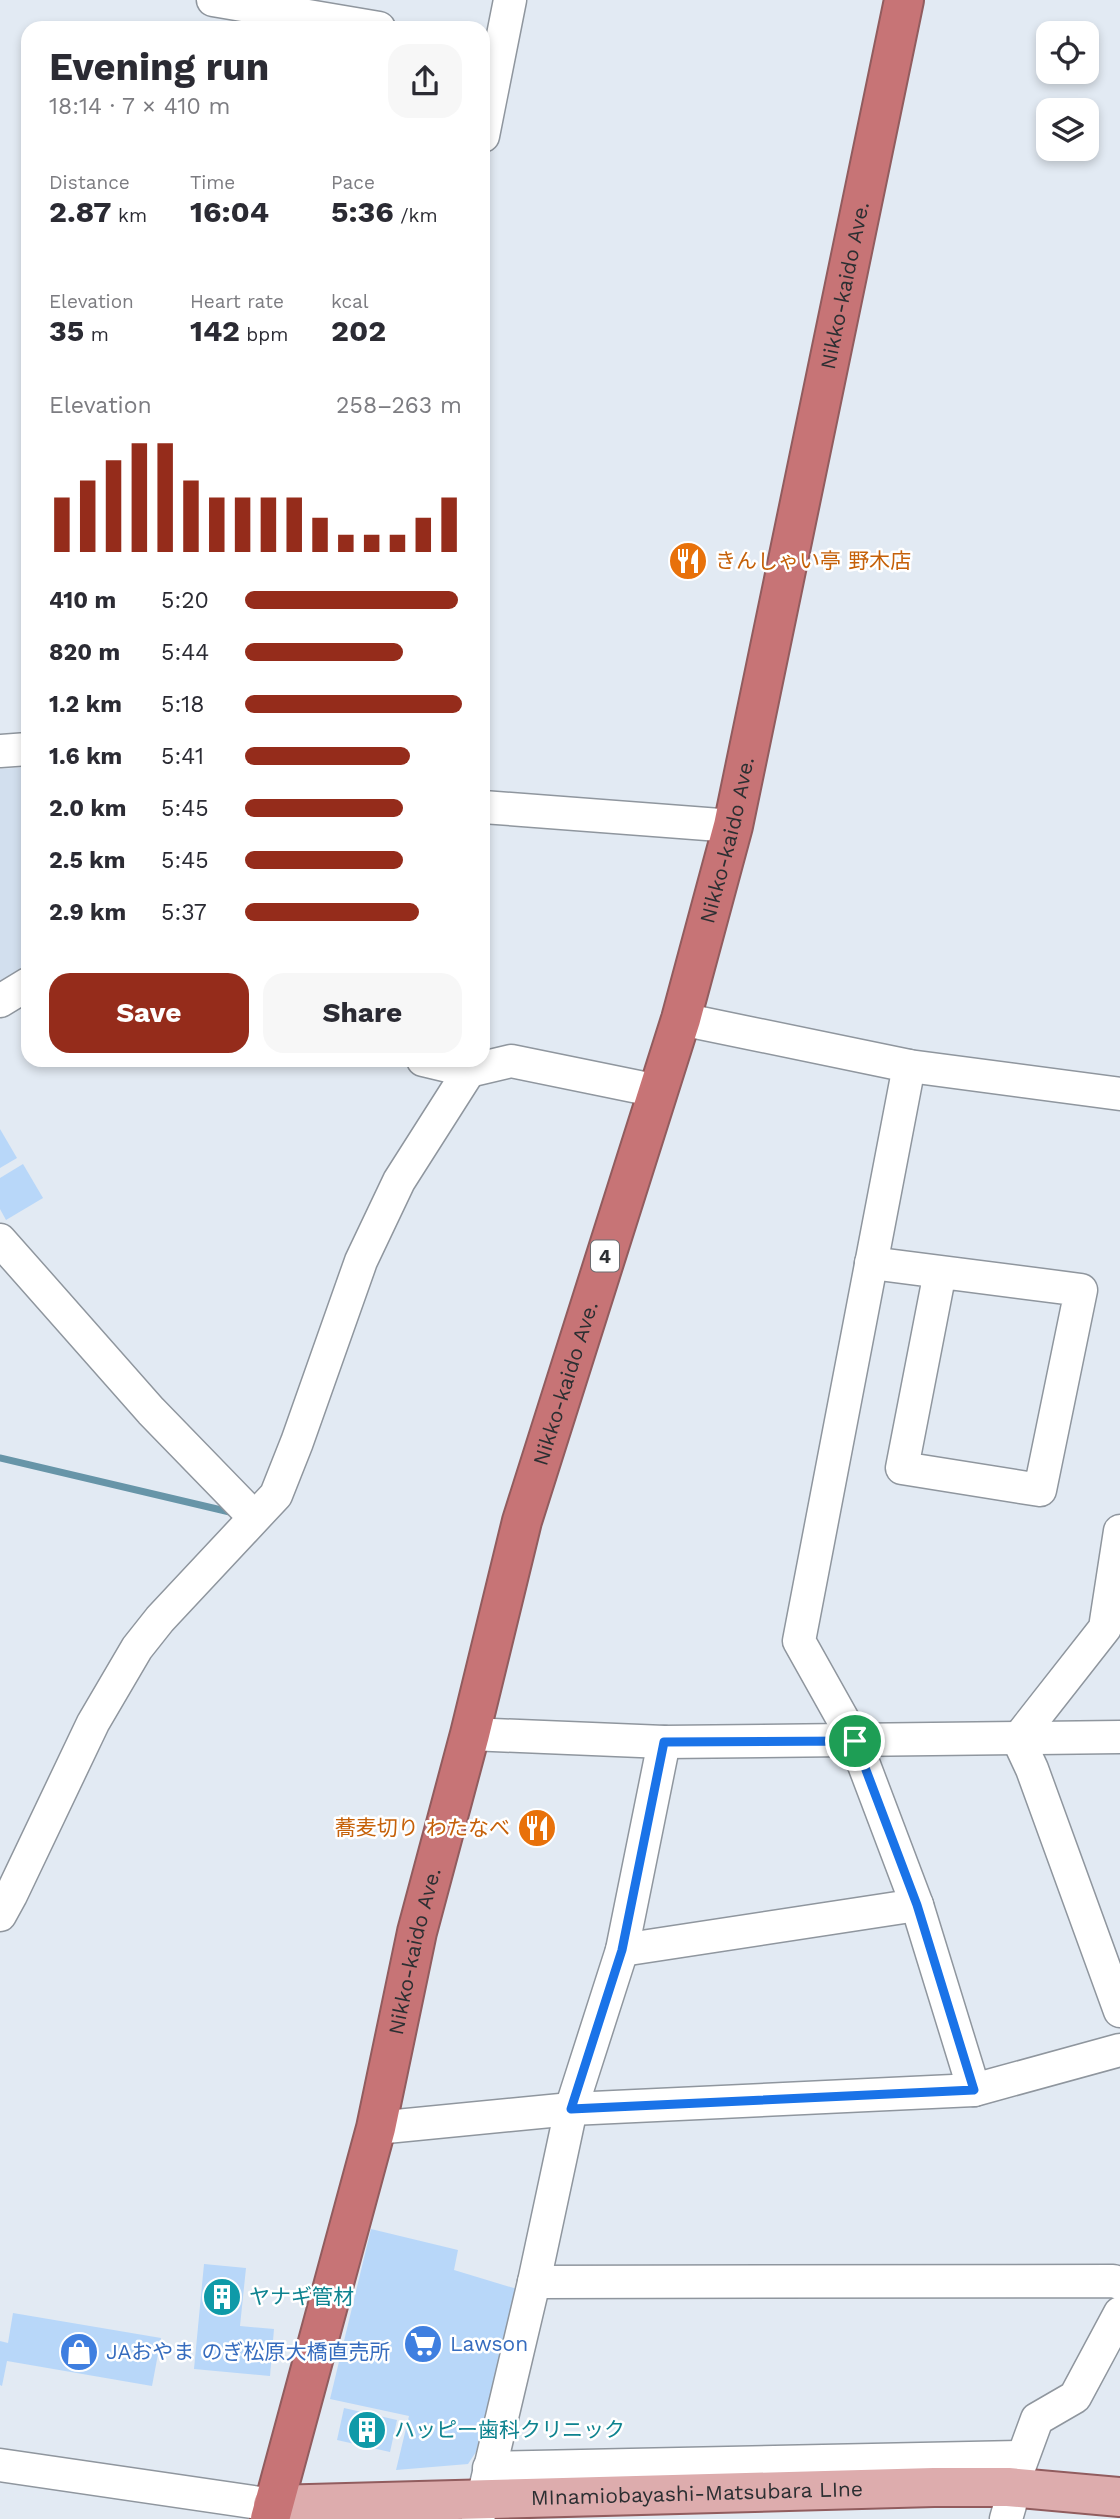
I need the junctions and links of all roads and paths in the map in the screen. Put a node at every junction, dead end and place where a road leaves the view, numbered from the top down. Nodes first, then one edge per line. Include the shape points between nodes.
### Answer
1 (213, 0) edge
2 (510, 0) edge
3 (905, 0) edge
4 (338, 21) edge
5 (492, 47) edge
6 (490, 67) edge
7 (21, 750) edge
8 (0, 751) edge
9 (490, 808) edge
10 (733, 826) junction
11 (21, 988) edge
12 (0, 1001) edge
13 (681, 1019) junction
14 (490, 1066) edge
15 (909, 1066) junction
16 (452, 1067) edge
17 (486, 1067) edge
18 (469, 1071) junction
19 (658, 1091) junction
20 (1120, 1094) edge
21 (0, 1240) edge
22 (871, 1263) junction
23 (940, 1272) junction
24 (254, 1517) junction
25 (1120, 1531) edge
26 (470, 1734) junction
27 (1120, 1737) edge
28 (1018, 1739) junction
29 (855, 1741) junction
30 (664, 1742) junction
31 (917, 1905) junction
32 (0, 1915) edge
33 (622, 1950) junction
34 (1120, 2011) edge
35 (1120, 2050) edge
36 (974, 2090) junction
37 (571, 2109) junction
38 (376, 2127) junction
39 (534, 2282) junction
40 (1120, 2283) edge
41 (1120, 2313) edge
42 (0, 2465) edge
43 (483, 2496) edge
44 (1120, 2497) edge
45 (272, 2512) edge

1 - 4 street
2 - 5 street
3 - 10 highway, Nikko-kaido Ave. / 4
5 - 6 street
7 - 8 street
9 - 10 street
10 - 13 highway, Nikko-kaido Ave. / 4
11 - 12 street
13 - 15 street
13 - 19 highway, Nikko-kaido Ave. / 4
14 - 19 street via 511,1061
15 - 20 street
15 - 22 street
16 - 18 street
17 - 18 street
18 - 24 street via 399,1181 361,1261 276,1495
19 - 26 highway, Nikko-kaido Ave. / 4 via 522,1521
21 - 24 street via 151,1411
22 - 23 street
22 - 29 street via 799,1641
23 - 23 street via 1081,1290 1040,1490 902,1468
24 - 32 street via 137,1648 93,1723
25 - 28 street via 1105,1628
26 - 30 street
26 - 38 highway, Nikko-kaido Ave. / 4 via 417,1932
27 - 28 street
28 - 29 street
28 - 34 street
29 - 30 street
29 - 31 street
30 - 33 street
31 - 33 street
31 - 36 street
33 - 37 street
35 - 36 street
36 - 37 street
37 - 38 street
37 - 39 street
38 - 45 highway, Nikko-kaido Ave. / 4
39 - 40 street
39 - 43 street
41 - 43 street via 1075,2398 1037,2419 1021,2463
42 - 45 street
43 - 44 main road, MInamiobayashi-Matsubara LIne via 1008,2487
43 - 45 main road, MInamiobayashi-Matsubara LIne

